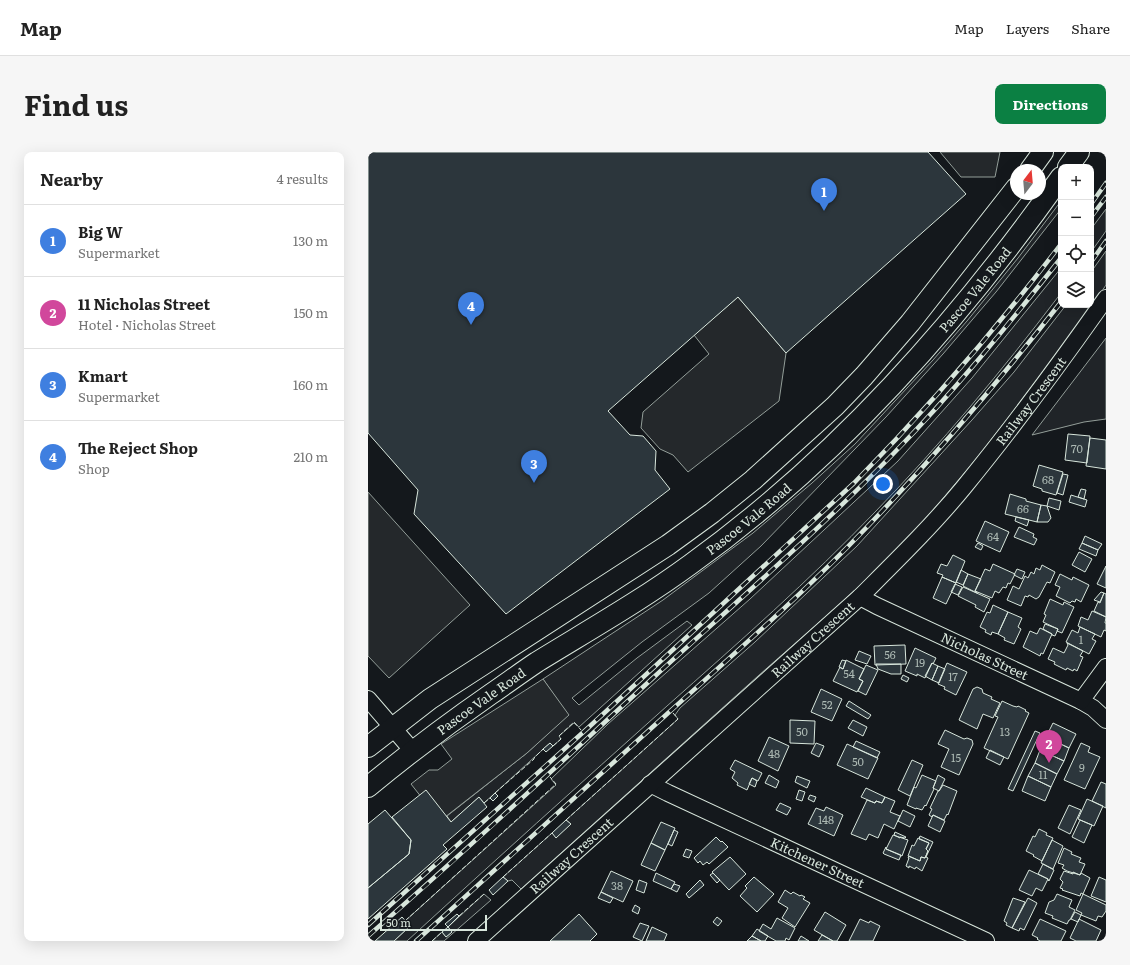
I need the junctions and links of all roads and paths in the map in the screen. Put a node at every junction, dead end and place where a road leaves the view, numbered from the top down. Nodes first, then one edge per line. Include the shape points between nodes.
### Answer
1 (1043, 152) edge
2 (1079, 152) edge
3 (1034, 164) edge
4 (1070, 164) edge
5 (1058, 181) edge
6 (1010, 196) edge
7 (1106, 298) edge
8 (860, 596) junction
9 (1106, 667) edge
10 (368, 699) edge
11 (1081, 701) junction
12 (1106, 720) edge
13 (393, 727) junction
14 (368, 747) edge
15 (412, 750) junction
16 (650, 784) junction
17 (368, 786) edge
18 (476, 941) edge
19 (986, 941) edge

1 - 3 main road
2 - 4 main road
5 - 15 main road, Pascoe Vale Road via 1002,258 903,375 860,421 774,500 691,565 536,663
6 - 13 main road via 910,323 864,376 835,406 753,480 668,545 430,699
7 - 8 street, Railway Crescent via 1048,379 964,488
8 - 11 street, Nicholas Street
8 - 16 street, Railway Crescent
9 - 11 street
10 - 13 street
11 - 12 street, Nicholas Street
13 - 14 main road
13 - 15 street
15 - 17 main road, Pascoe Vale Road
16 - 18 street, Railway Crescent
16 - 19 street, Kitchener Street

